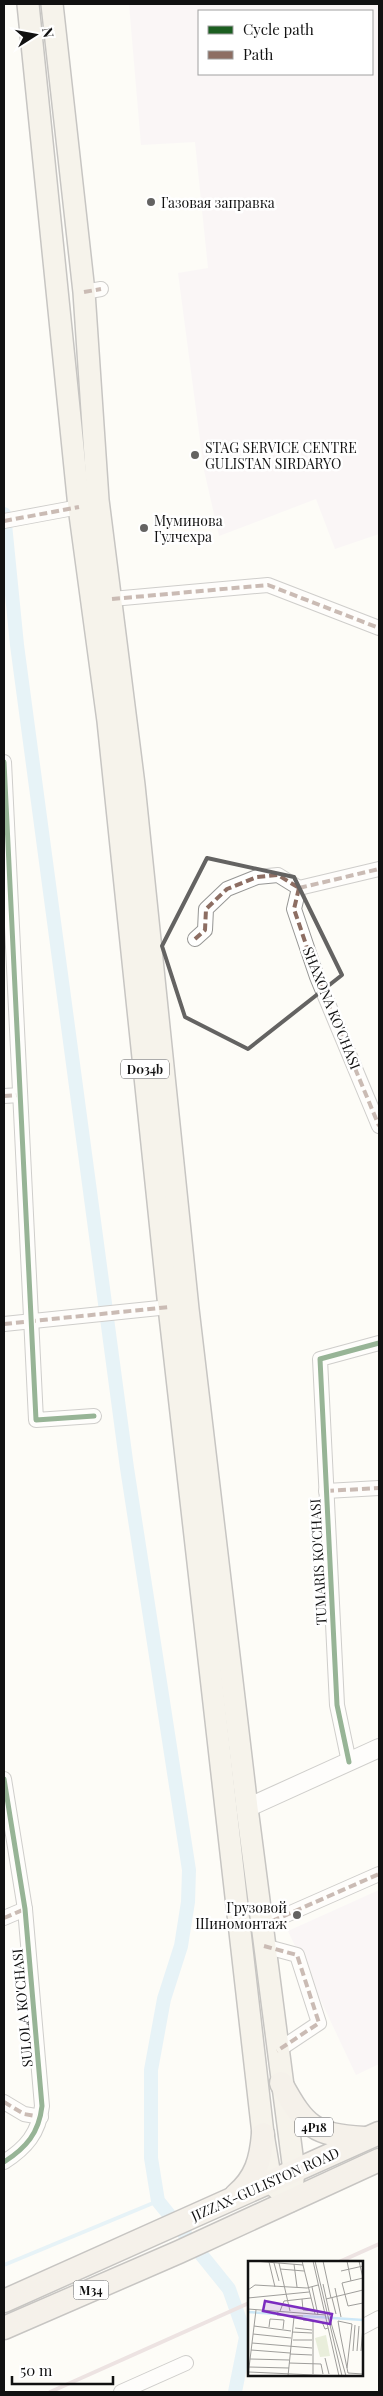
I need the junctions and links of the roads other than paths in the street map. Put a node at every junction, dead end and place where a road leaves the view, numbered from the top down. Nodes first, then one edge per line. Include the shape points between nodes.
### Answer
1 (28, 4) edge
2 (52, 4) edge
3 (80, 507) junction
4 (10, 520) edge
5 (112, 599) junction
6 (379, 628) edge
7 (4, 762) edge
8 (379, 869) edge
9 (299, 888) junction
10 (195, 939) dead end
11 (20, 1095) junction
12 (4, 1096) edge
13 (379, 1126) edge
14 (169, 1307) junction
15 (31, 1322) junction
16 (4, 1324) edge
17 (379, 1343) edge
18 (94, 1416) dead end
19 (379, 1488) edge
20 (326, 1491) junction
21 (379, 1748) edge
22 (349, 1762) junction
23 (4, 1779) edge
24 (247, 1808) junction
25 (8, 1830) edge
26 (379, 1874) edge
27 (25, 1909) junction
28 (4, 1918) edge
29 (263, 1936) junction
30 (277, 2051) junction
31 (281, 2083) junction
32 (4, 2102) edge
33 (41, 2117) junction
34 (263, 2134) junction
35 (373, 2136) edge
36 (379, 2160) edge
37 (4, 2162) edge
38 (294, 2172) junction
39 (271, 2182) junction
40 (230, 2200) junction
41 (290, 2201) junction
42 (4, 2301) edge
43 (379, 2318) edge
44 (363, 2326) edge
45 (4, 2328) edge
46 (186, 2363) dead end
47 (121, 2392) edge

1 - 3 main road, D034b
2 - 5 main road, D034b via 92,290 98,500
3 - 4 street
3 - 14 main road, D034b via 108,721
5 - 6 street via 268,585
5 - 24 main road, D034b via 188,1309
7 - 11 street
8 - 9 street
9 - 10 street via 278,875 257,877 227,889 206,909 205,930
9 - 13 street, SHAXONA KO'CHASI via 294,909 314,968
11 - 12 street
11 - 15 street
14 - 15 street
14 - 34 main road, D034b
15 - 16 street
15 - 18 street via 36,1420
17 - 20 street, TUMARIS KO'CHASI via 320,1359
19 - 20 street
20 - 22 street, TUMARIS KO'CHASI via 337,1705
21 - 22 street
22 - 24 street
23 - 25 street, SULOLA KO'CHASI
24 - 29 main road, D034b
25 - 27 street, SULOLA KO'CHASI
26 - 29 street
27 - 28 street
27 - 33 street, SULOLA KO'CHASI
29 - 30 main road, D034b
29 - 30 street via 297,1955 319,2023
30 - 31 main road, D034b
31 - 35 highway, 4P18 via 294,2107 313,2127 336,2136
31 - 38 main road, D034b
32 - 33 street via 24,2114
33 - 37 street, SULOLA KO'CHASI via 28,2144
34 - 39 main road, D034b
34 - 40 highway via 262,2154 256,2172
35 - 36 highway, M34 via 364,2141 364,2152 371,2159
35 - 38 highway, JIZZAX-GULISTON ROAD / M34
36 - 41 highway, M34
38 - 39 highway, JIZZAX-GULISTON ROAD / M34
38 - 41 main road, D034b
39 - 40 highway, JIZZAX-GULISTON ROAD / M34
39 - 41 main road
40 - 42 highway, JIZZAX-GULISTON ROAD / M34
41 - 45 highway, JIZZAX-GULISTON ROAD / M34
43 - 44 street
46 - 47 street

